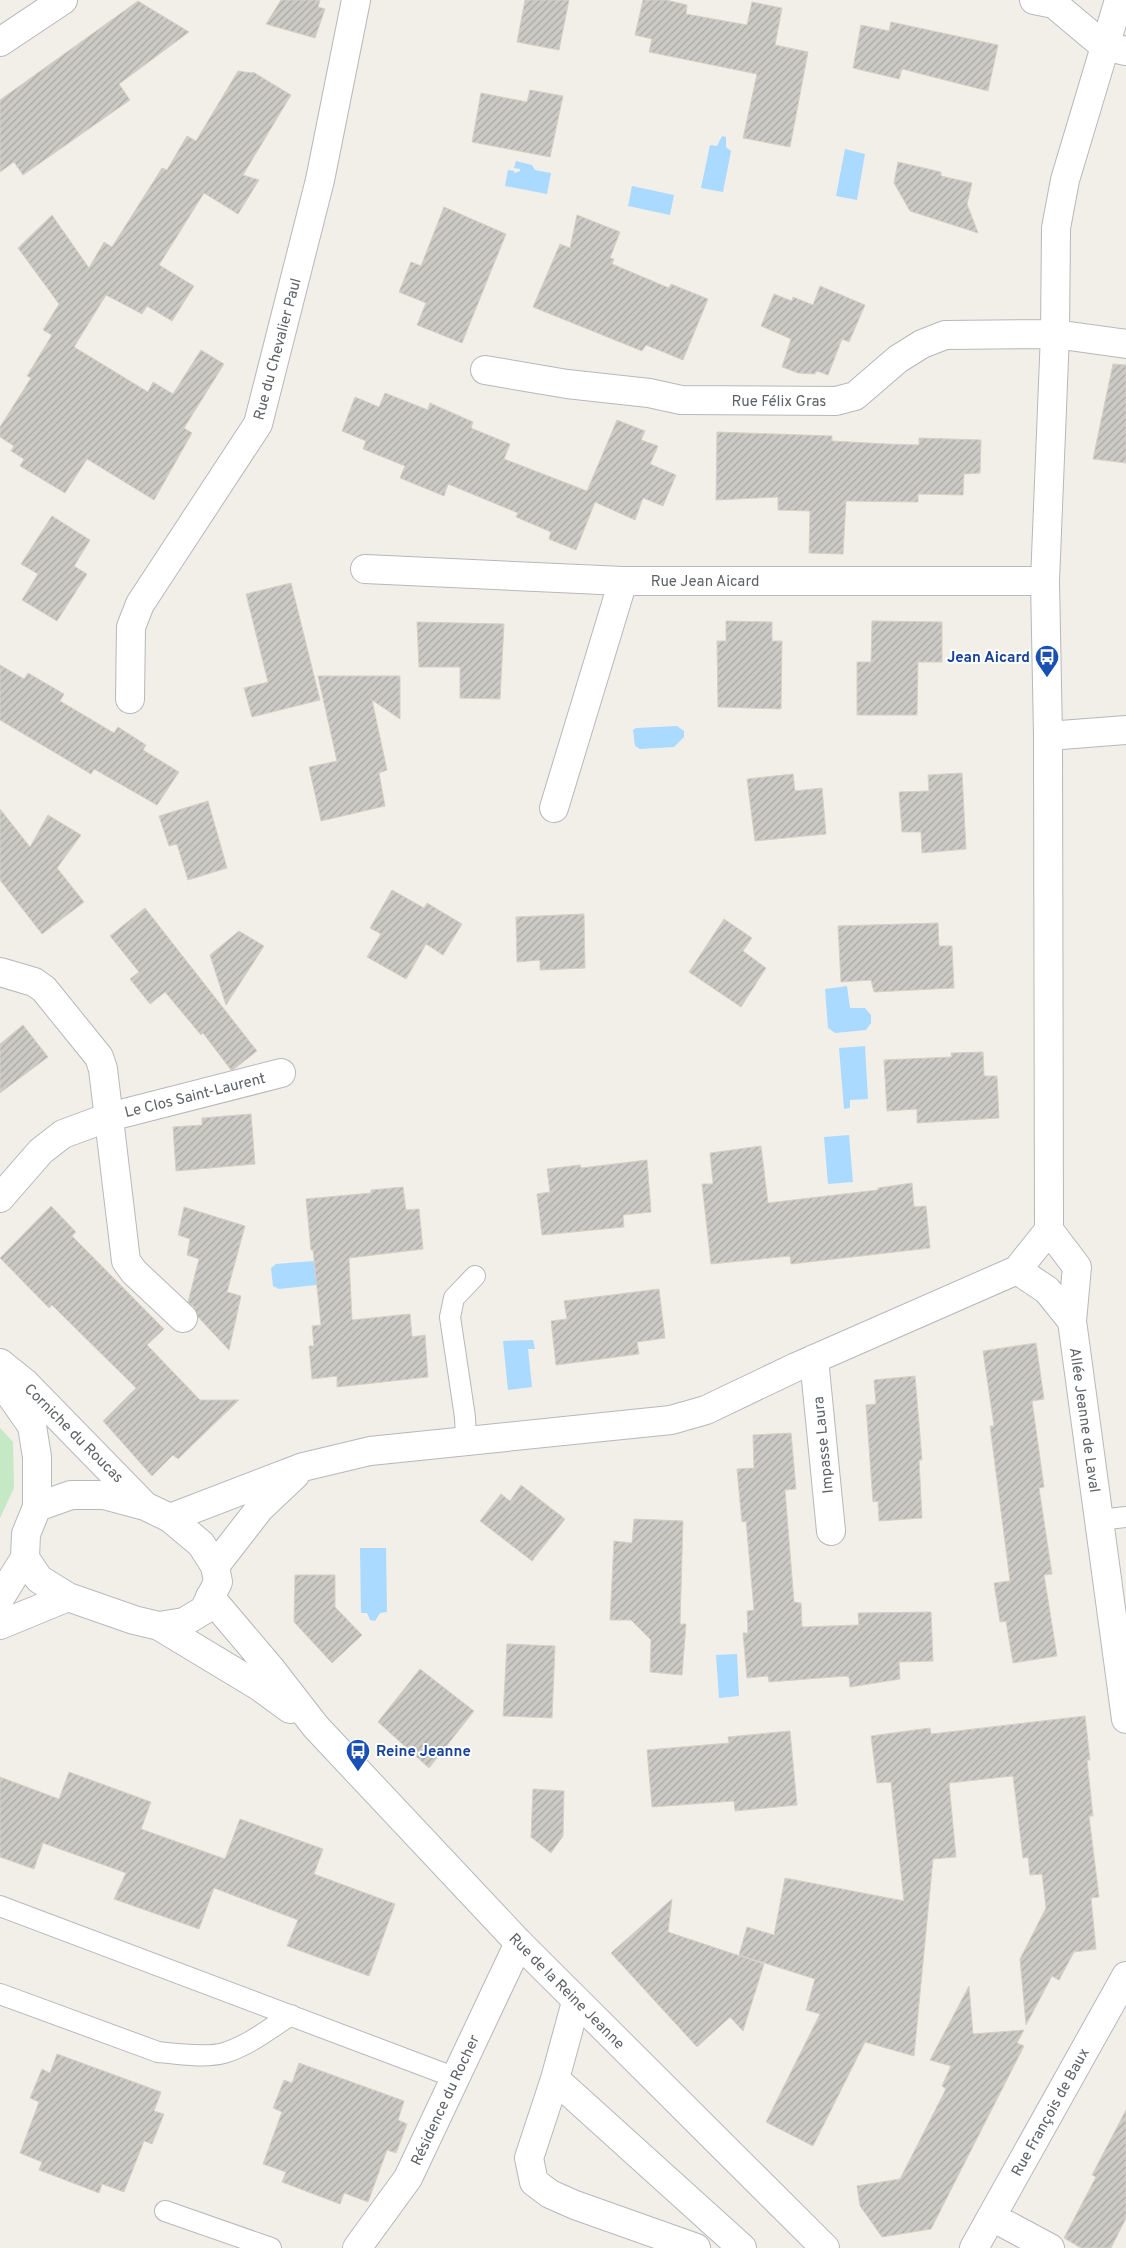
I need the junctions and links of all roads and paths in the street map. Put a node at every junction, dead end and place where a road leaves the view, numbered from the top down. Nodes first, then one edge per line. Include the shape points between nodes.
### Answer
1 (63, 0) edge
2 (356, 0) edge
3 (1034, 0) edge
4 (1119, 0) edge
5 (0, 42) edge
6 (1115, 48) edge
7 (1055, 334) junction
8 (1126, 344) edge
9 (485, 370) dead end
10 (365, 569) dead end
11 (623, 581) junction
12 (1045, 581) junction
13 (130, 699) dead end
14 (1126, 730) edge
15 (1048, 736) junction
16 (554, 808) dead end
17 (0, 972) edge
18 (281, 1073) dead end
19 (109, 1117) junction
20 (0, 1198) edge
21 (1049, 1230) junction
22 (1017, 1270) junction
23 (476, 1276) dead end
24 (183, 1318) dead end
25 (1072, 1321) junction
26 (814, 1359) junction
27 (0, 1363) edge
28 (0, 1370) edge
29 (466, 1439) junction
30 (303, 1467) junction
31 (145, 1506) junction
32 (37, 1507) junction
33 (1126, 1517) edge
34 (170, 1518) junction
35 (1099, 1520) junction
36 (831, 1531) dead end
37 (25, 1558) junction
38 (215, 1566) junction
39 (68, 1597) junction
40 (210, 1597) junction
41 (0, 1598) edge
42 (0, 1625) edge
43 (159, 1626) junction
44 (1126, 1719) edge
45 (316, 1727) junction
46 (0, 1906) edge
47 (519, 1943) junction
48 (1126, 1976) edge
49 (0, 1994) edge
50 (576, 2002) junction
51 (290, 2015) junction
52 (456, 2078) junction
53 (555, 2079) junction
54 (165, 2211) dead end
55 (992, 2217) junction
56 (271, 2248) edge
57 (357, 2248) edge
58 (696, 2248) edge
59 (742, 2248) edge
60 (824, 2248) edge
61 (974, 2248) edge
62 (1050, 2248) edge

1 - 5 street
2 - 13 street, Rue du Chevalier Paul via 320,180 258,424 140,604 131,627
3 - 6 street via 1054,4
4 - 6 street
6 - 7 street via 1065,180 1056,228
7 - 8 street, Rue Félix Gras
7 - 9 street, Rue Félix Gras via 945,335 898,359 855,396 836,401 681,400
7 - 12 street
10 - 11 street, Rue Jean Aicard
11 - 12 street, Rue Jean Aicard
11 - 16 street
12 - 15 street
14 - 15 street
15 - 21 street
17 - 19 street, Le Clos Saint-Laurent via 34,982 44,989 99,1057
18 - 19 street, Le Clos Saint-Laurent
19 - 20 street, Le Clos Saint-Laurent via 50,1142
19 - 24 street, Le Clos Saint-Laurent via 126,1261
21 - 22 street
21 - 25 street, Allée Jeanne de Laval via 1077,1267
22 - 25 street via 1047,1290
22 - 26 street
23 - 29 lane via 454,1298 450,1317
25 - 35 street, Allée Jeanne de Laval
26 - 29 street via 706,1410 671,1420
26 - 36 street, Impasse Laura
27 - 31 street, Corniche du Roucas via 25,1383
28 - 32 street, Corniche du Roucas via 11,1396 32,1426 37,1456
29 - 30 street via 370,1450
30 - 34 street
30 - 38 street via 260,1508
31 - 32 street via 104,1496 71,1495
31 - 34 street
32 - 37 street via 26,1534
33 - 35 lane
34 - 38 street via 201,1544
35 - 44 street, Allée Jeanne de Laval
37 - 39 street via 39,1579
37 - 41 street
38 - 40 street via 218,1582
39 - 42 street
39 - 43 street
40 - 43 street via 204,1610 184,1622
40 - 45 street, Rue de la Reine Jeanne
43 - 45 street, Rue de la Reine Jeanne via 260,1687
45 - 47 street, Rue de la Reine Jeanne
46 - 51 lane
47 - 50 street, Rue de la Reine Jeanne
47 - 52 street, Résidence du Rocher
48 - 55 street, Rue François de Baux
49 - 51 lane via 158,2052 177,2054 221,2054 243,2046
50 - 53 street
50 - 60 street, Rue de la Reine Jeanne
51 - 52 lane
52 - 57 street, Résidence du Rocher via 408,2178
53 - 58 street via 530,2158 534,2182 550,2194 576,2205
53 - 59 street
54 - 56 lane
55 - 61 street, Rue François de Baux
55 - 62 street

